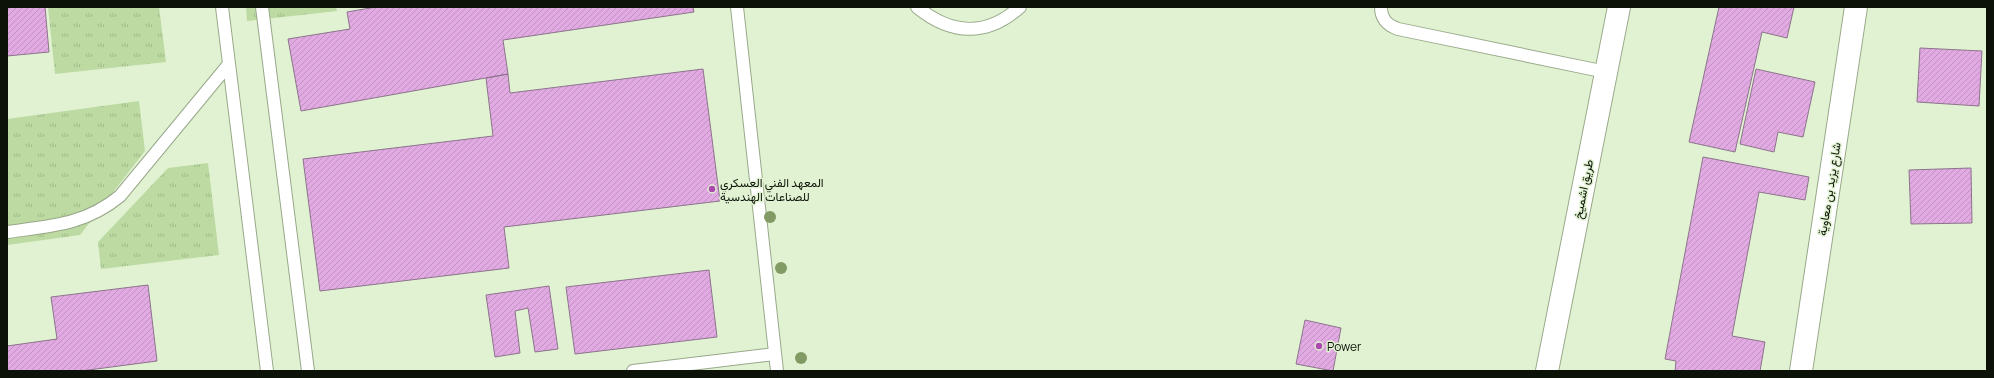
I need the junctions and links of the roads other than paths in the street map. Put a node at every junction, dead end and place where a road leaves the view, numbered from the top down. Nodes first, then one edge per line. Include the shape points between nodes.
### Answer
1 (222, 7) edge
2 (262, 7) edge
3 (737, 7) edge
4 (917, 7) edge
5 (1020, 7) edge
6 (1381, 7) edge
7 (1619, 7) edge
8 (1856, 7) edge
9 (229, 64) junction
10 (1606, 72) junction
11 (7, 232) edge
12 (775, 354) junction
13 (267, 371) edge
14 (308, 371) edge
15 (633, 371) edge
16 (777, 371) edge
17 (1547, 371) edge
18 (1801, 371) edge

1 - 9 lane
2 - 14 lane
3 - 12 lane
4 - 5 lane via 933,20 952,27 971,29 991,26 1009,17
6 - 10 lane via 1387,24 1398,29
7 - 10 main road, طريق اشميخ
8 - 18 main road, شارع يزيد بن معاوية
9 - 11 lane via 120,196 108,206 78,220
9 - 13 lane
10 - 17 main road, طريق اشميخ
12 - 15 lane
12 - 16 lane

